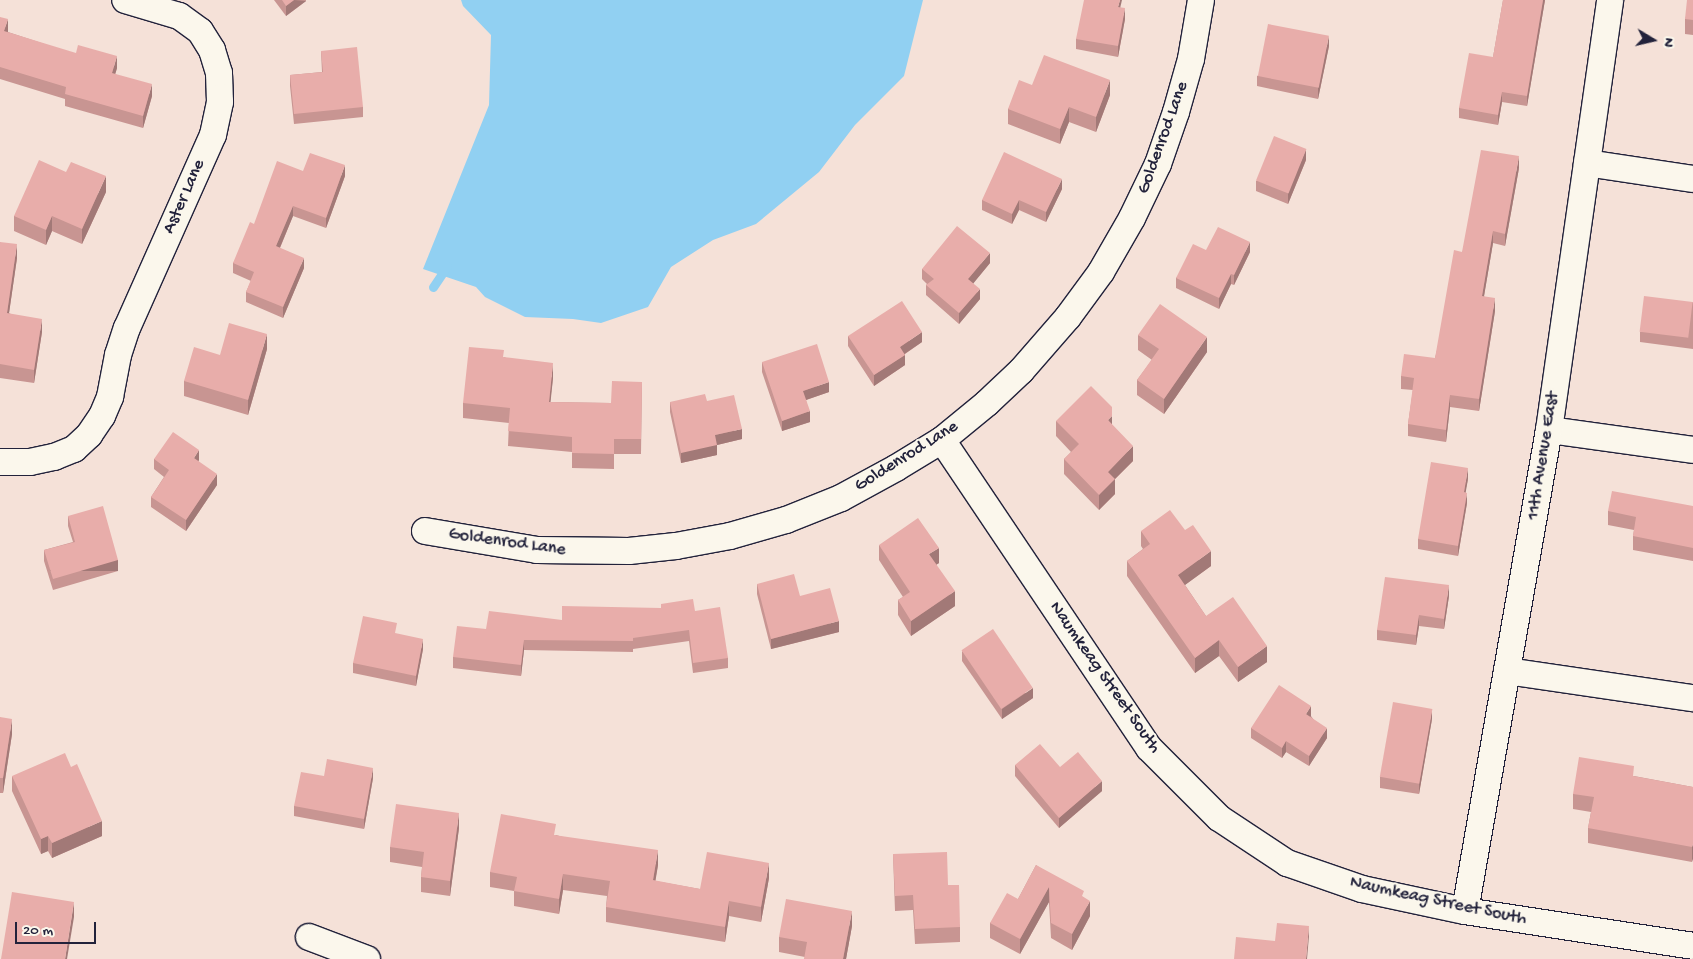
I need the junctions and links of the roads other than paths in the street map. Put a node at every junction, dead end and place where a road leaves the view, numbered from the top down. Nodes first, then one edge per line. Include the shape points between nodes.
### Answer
1 (125, 0) edge
2 (1201, 0) edge
3 (1610, 0) edge
4 (1587, 163) junction
5 (1693, 179) edge
6 (1549, 430) junction
7 (942, 440) junction
8 (1693, 450) edge
9 (0, 462) edge
10 (425, 531) dead end
11 (1507, 671) junction
12 (1693, 698) edge
13 (1465, 911) junction
14 (309, 937) dead end
15 (1693, 946) edge
16 (367, 959) edge

1 - 9 street, Aster Lane via 179,16 200,31 212,50 220,73 220,102 212,134 127,328 110,397 102,416 89,435 74,448 54,457 30,462
2 - 7 street, Goldenrod Lane via 1191,58 1158,164 1106,264 1068,318 1021,371
3 - 4 street, 11th Avenue East
4 - 5 street
4 - 6 street, 11th Avenue East
6 - 8 street
6 - 11 street, 11th Avenue East
7 - 10 street, Goldenrod Lane via 841,498 786,520 730,536 676,546 610,552 537,550
7 - 13 street, Naumkeag Street South via 1149,748 1219,818 1288,863 1362,889
11 - 12 street
11 - 13 street, 11th Avenue East
13 - 15 street, Naumkeag Street South
14 - 16 street

